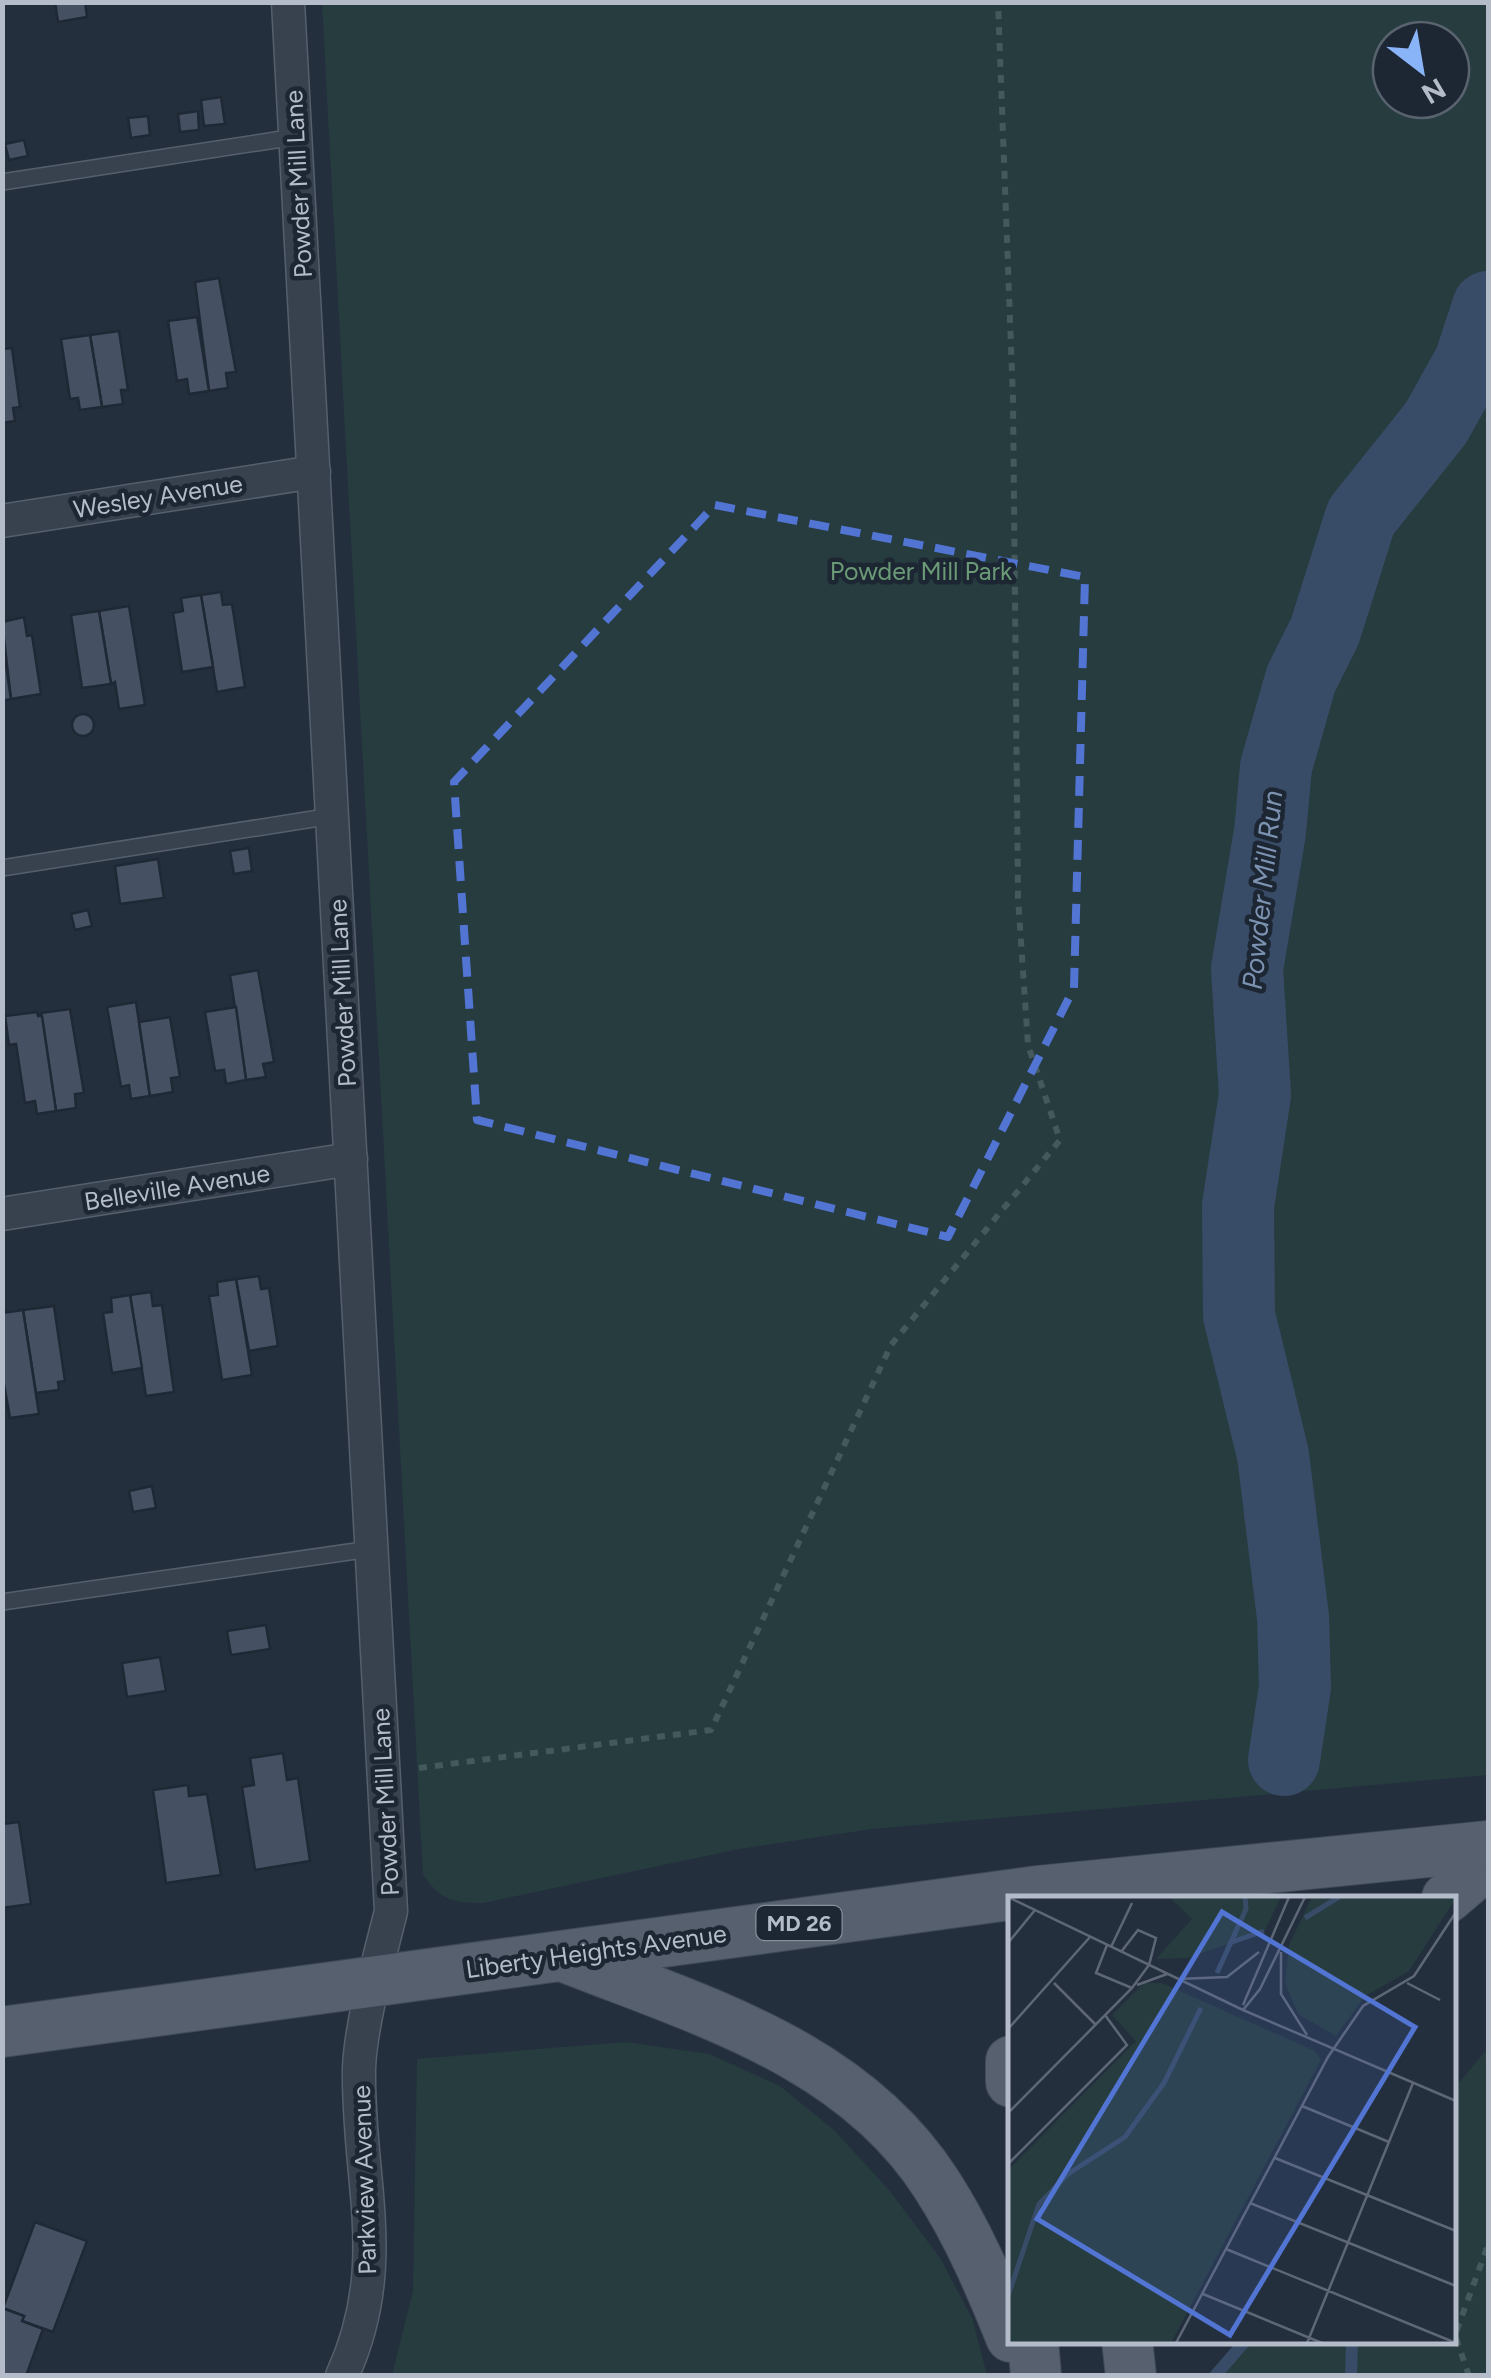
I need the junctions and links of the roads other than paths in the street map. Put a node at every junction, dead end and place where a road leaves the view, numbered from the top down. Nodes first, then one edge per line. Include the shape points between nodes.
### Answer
1 (288, 2) edge
2 (296, 137) junction
3 (2, 182) edge
4 (314, 472) junction
5 (2, 521) edge
6 (332, 816) junction
7 (2, 868) edge
8 (350, 1160) junction
9 (2, 1214) edge
10 (370, 1550) junction
11 (2, 1602) edge
12 (1488, 1846) edge
13 (1488, 1864) edge
14 (1039, 1896) edge
15 (1448, 1896) edge
16 (1008, 1900) edge
17 (560, 1955) junction
18 (374, 1981) junction
19 (2, 2032) edge
20 (1008, 2329) edge
21 (1014, 2343) edge
22 (1033, 2343) edge
23 (1128, 2343) edge
24 (342, 2376) edge
25 (1027, 2376) edge
26 (1036, 2376) edge
27 (1130, 2376) edge

1 - 2 street, Powder Mill Lane
2 - 3 lane
2 - 4 street, Powder Mill Lane
4 - 5 street, Wesley Avenue
4 - 6 street, Powder Mill Lane
6 - 7 lane
6 - 8 street, Powder Mill Lane
8 - 9 street, Belleville Avenue
8 - 10 street, Powder Mill Lane
10 - 11 lane
10 - 18 street, Powder Mill Lane via 391,1910
12 - 14 main road, Liberty Heights Avenue / MD 26
13 - 15 main road
16 - 17 main road, Liberty Heights Avenue / MD 26
17 - 18 main road, Liberty Heights Avenue / MD 26
17 - 20 main road via 738,2025 833,2076 900,2137 936,2184
18 - 19 main road, Liberty Heights Avenue / MD 26
18 - 24 street, Parkview Avenue via 359,2066 370,2278
21 - 25 main road
22 - 26 main road
23 - 27 main road

